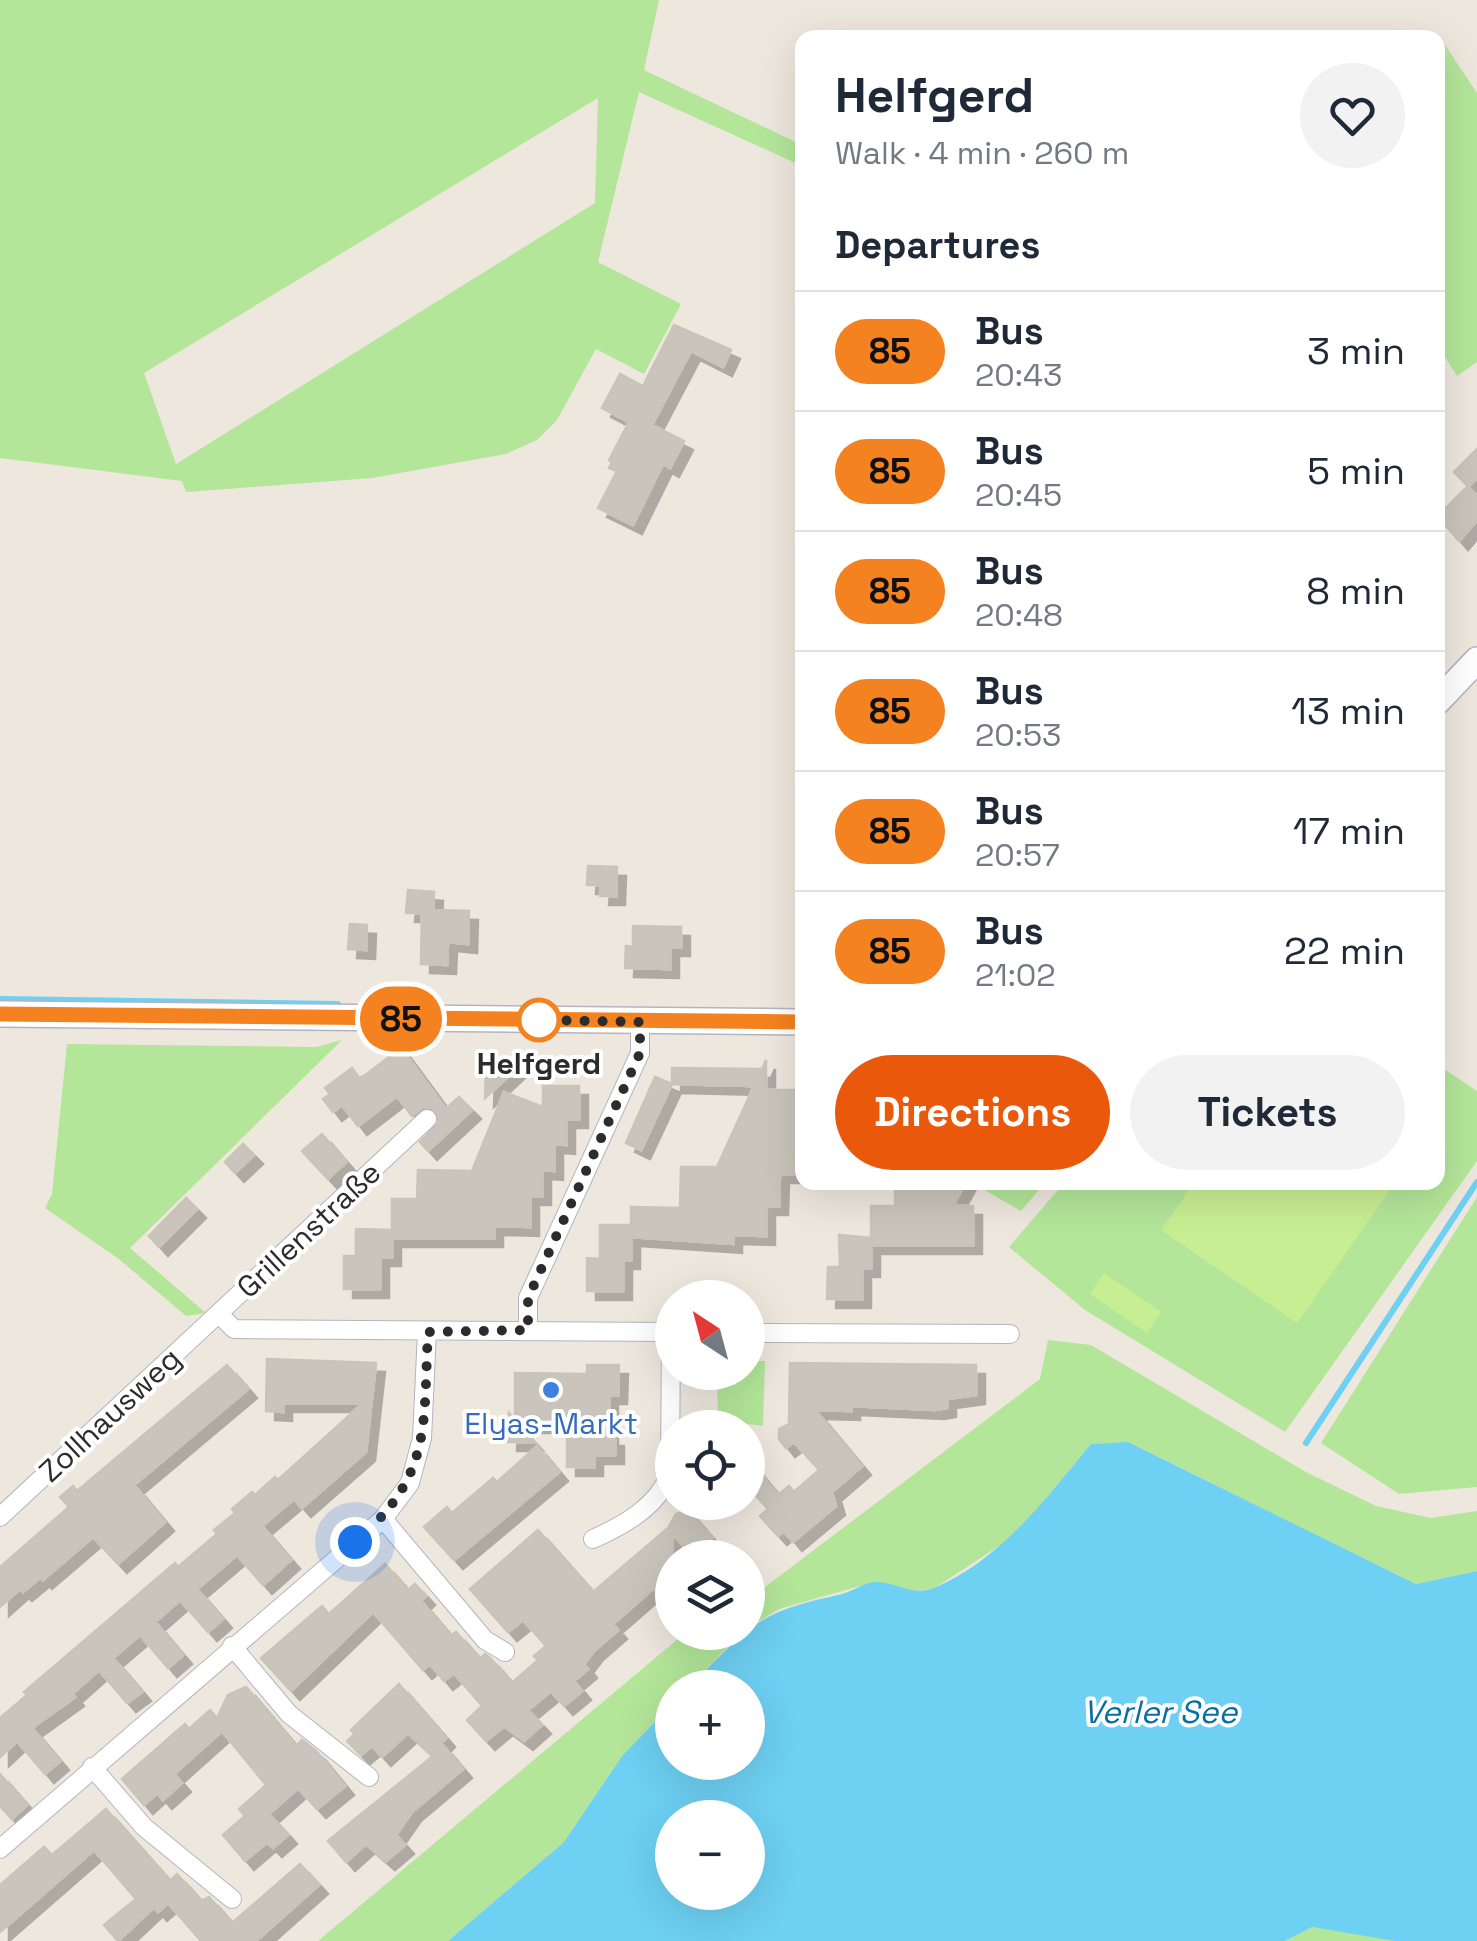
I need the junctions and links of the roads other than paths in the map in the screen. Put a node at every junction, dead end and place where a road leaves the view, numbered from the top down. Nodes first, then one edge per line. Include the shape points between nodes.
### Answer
1 (1477, 660) edge
2 (1445, 694) edge
3 (0, 1014) edge
4 (640, 1022) junction
5 (795, 1022) edge
6 (427, 1119) dead end
7 (219, 1314) junction
8 (528, 1330) junction
9 (428, 1332) junction
10 (655, 1332) edge
11 (765, 1333) edge
12 (1010, 1334) dead end
13 (671, 1390) edge
14 (0, 1517) edge
15 (382, 1519) junction
16 (592, 1539) dead end
17 (232, 1646) junction
18 (505, 1652) dead end
19 (92, 1767) junction
20 (369, 1777) dead end
21 (0, 1849) edge
22 (232, 1898) dead end

1 - 2 main road
3 - 4 main road
4 - 5 main road
4 - 8 street via 640,1053 528,1298
6 - 7 street, Grillenstraße
7 - 9 street, Grillenstraße via 234,1329
7 - 14 street, Zollhausweg
8 - 9 street, Grillenstraße
8 - 10 street, Grillenstraße
9 - 15 street via 422,1438 410,1484
11 - 12 street
13 - 16 street, Grillenstraße via 670,1474 663,1491 625,1524
15 - 17 street
15 - 18 street via 485,1640
17 - 19 street
17 - 20 street via 289,1714
19 - 21 street
19 - 22 street via 144,1827

